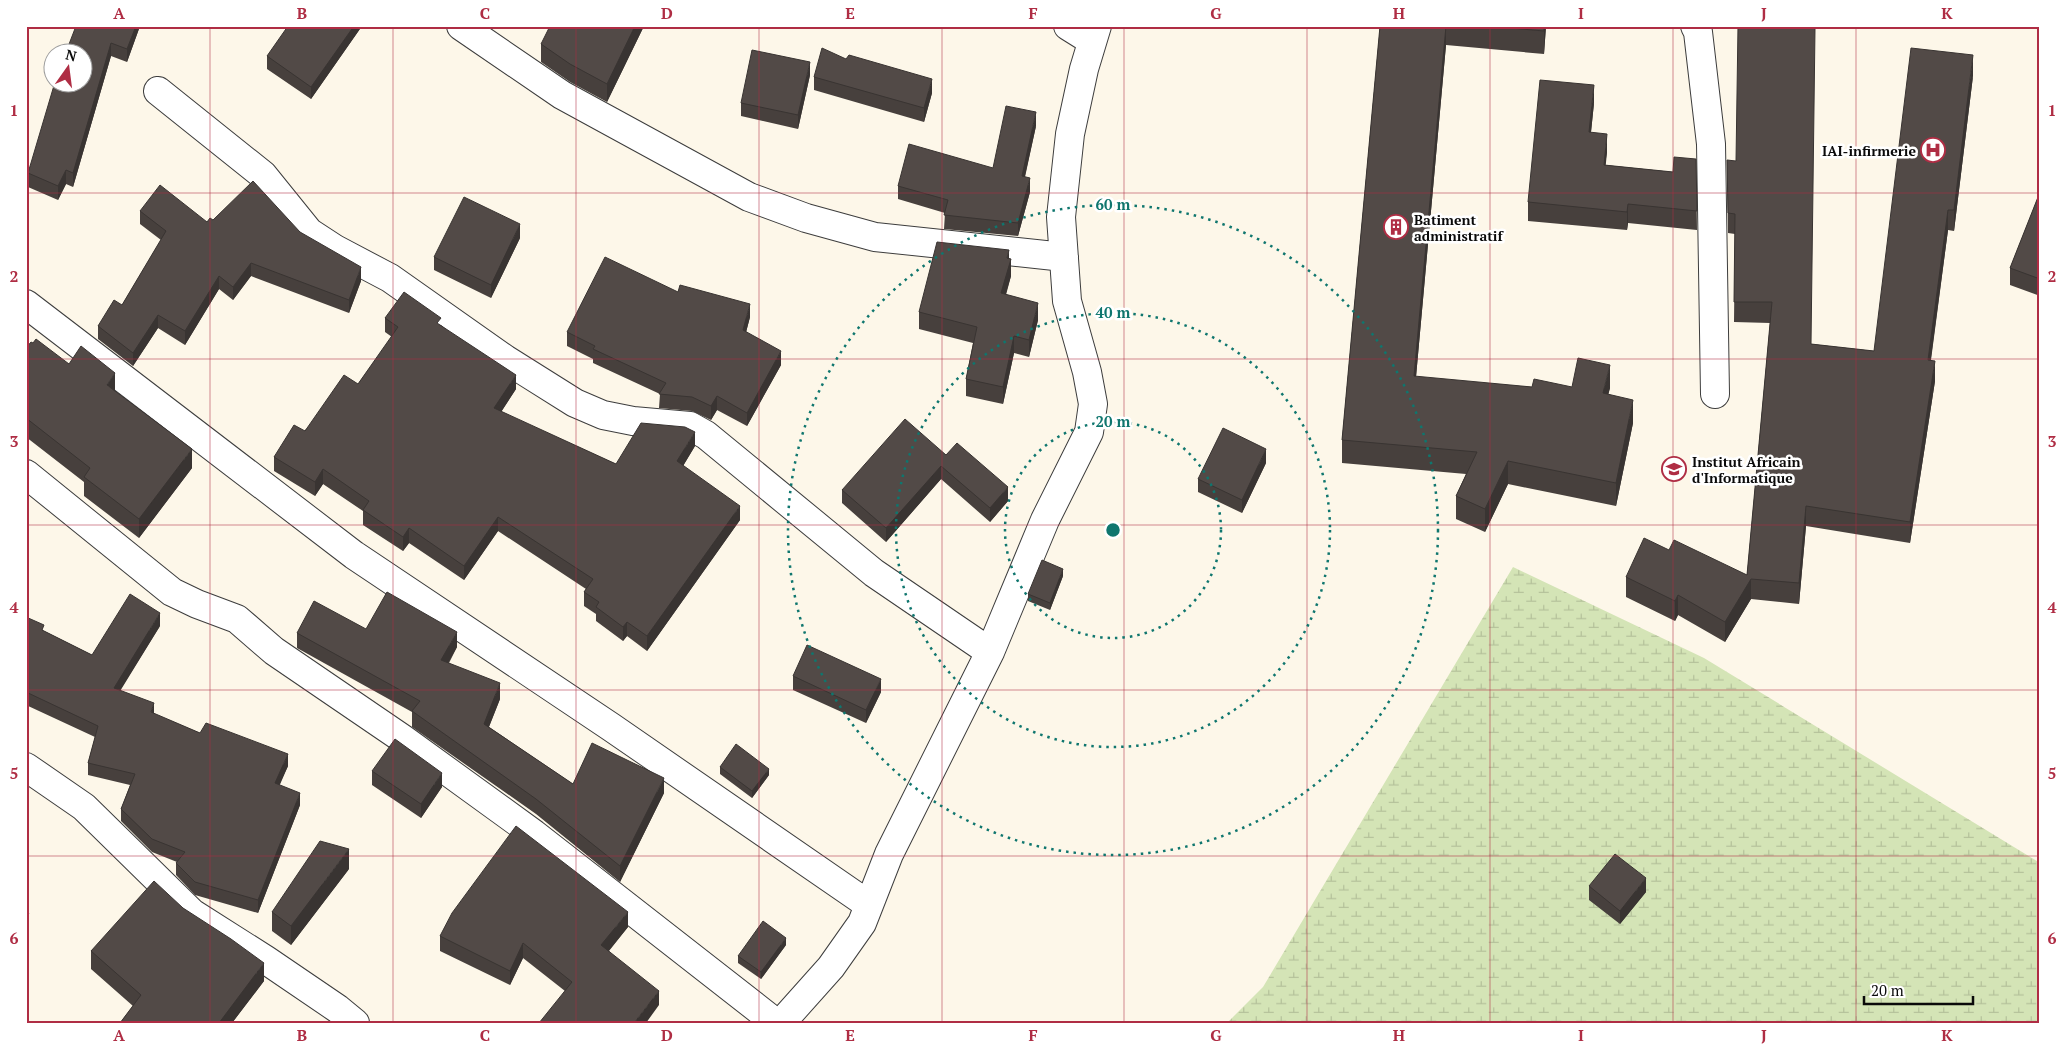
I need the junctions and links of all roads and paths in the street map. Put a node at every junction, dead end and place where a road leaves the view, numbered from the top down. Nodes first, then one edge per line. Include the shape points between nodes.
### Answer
1 (460, 26) edge
2 (1068, 26) edge
3 (1695, 26) edge
4 (1095, 34) edge
5 (158, 91) dead end
6 (1064, 257) junction
7 (26, 304) edge
8 (1715, 394) dead end
9 (26, 474) edge
10 (990, 652) junction
11 (26, 767) edge
12 (869, 905) junction
13 (355, 1023) edge
14 (776, 1023) edge
15 (782, 1023) edge

1 - 6 street via 562,95 749,197 806,218 875,237
2 - 4 street
3 - 8 street via 1711,144
4 - 6 street via 1070,134 1061,217
5 - 10 street via 263,176 309,232 390,278 505,359 575,403 603,415 690,426 706,435 874,574
6 - 10 street via 1067,301 1088,372 1093,404 1090,432 1044,520
7 - 12 street via 354,555
9 - 14 street via 172,592 236,619 274,651 534,834
10 - 12 street via 916,795
11 - 13 street via 84,807 192,913 282,970
12 - 15 street via 845,949

